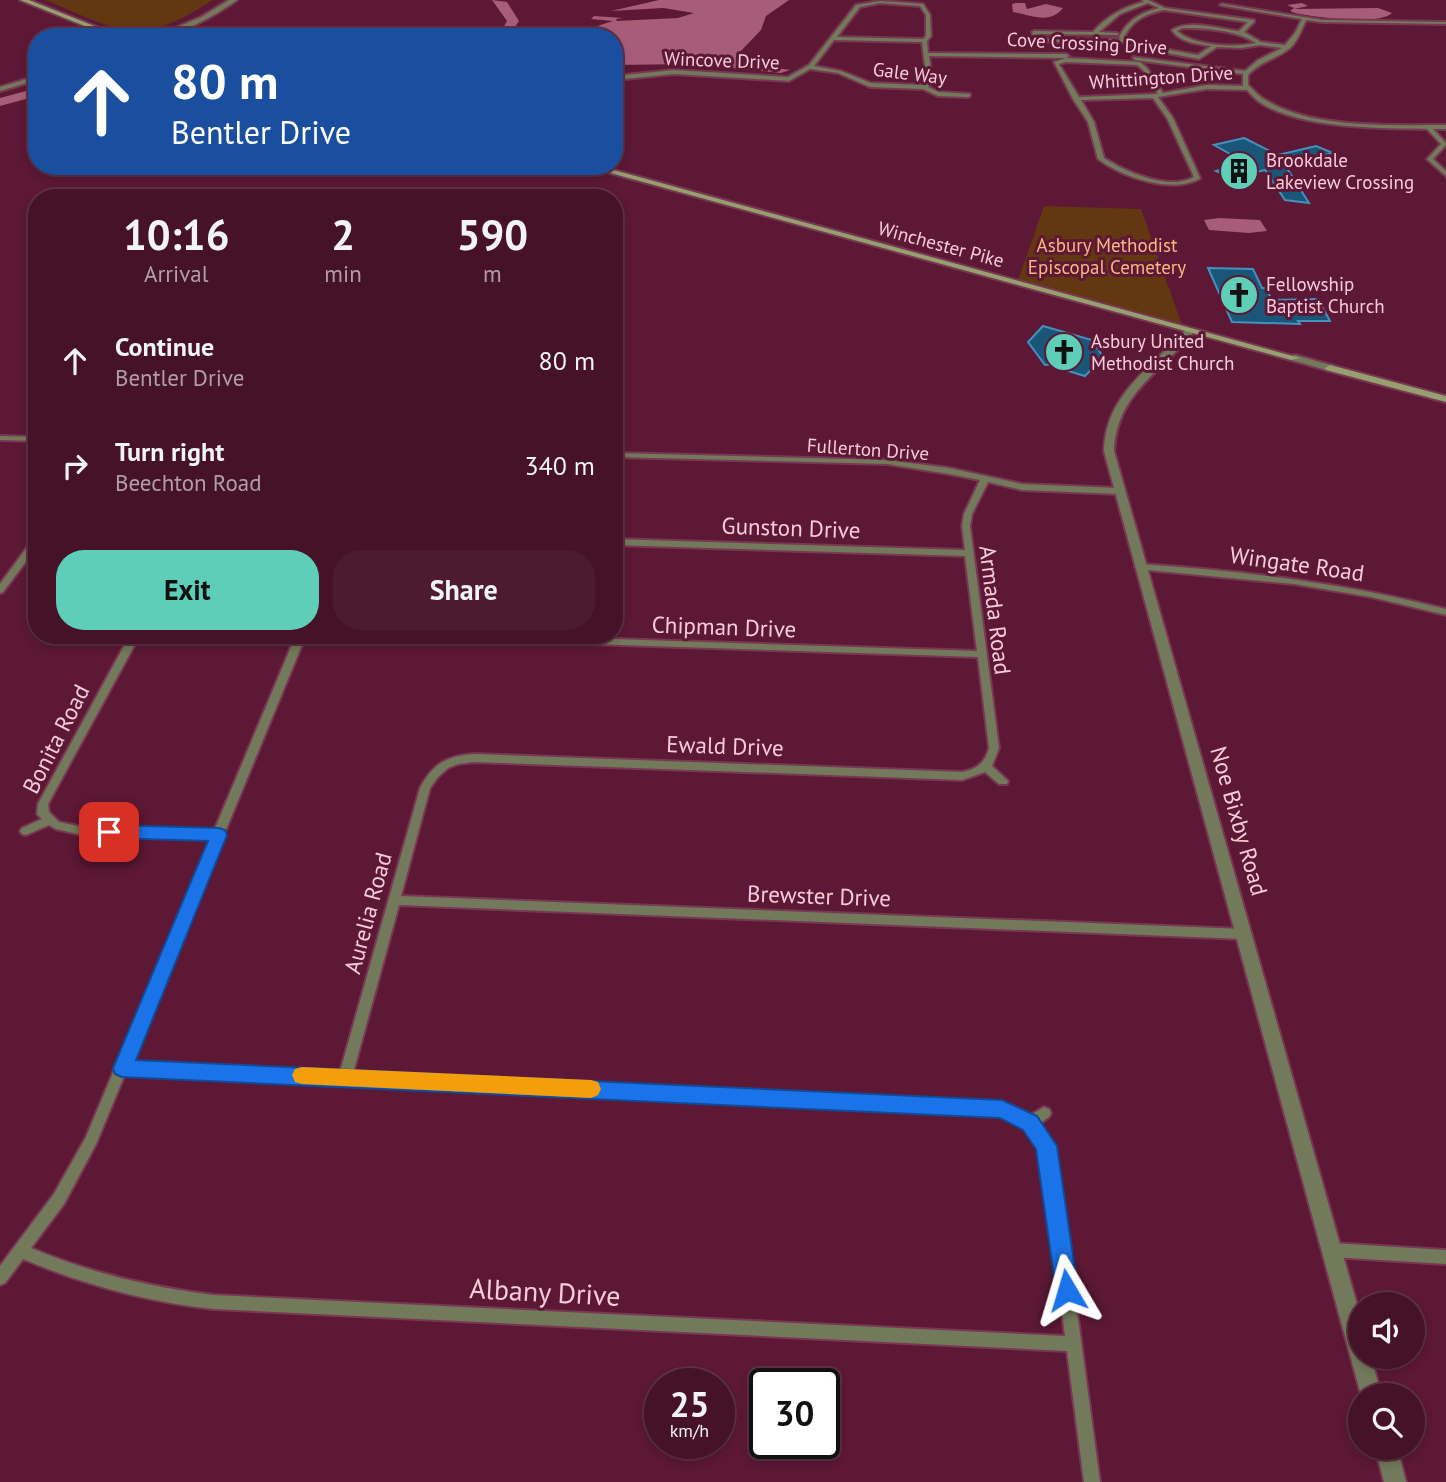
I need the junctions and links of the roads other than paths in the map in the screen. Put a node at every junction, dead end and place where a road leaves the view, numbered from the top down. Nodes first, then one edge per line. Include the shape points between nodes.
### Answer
1 (23, 0) edge
2 (234, 0) edge
3 (927, 0) edge
4 (1230, 0) edge
5 (1243, 0) edge
6 (1146, 1) edge
7 (921, 5) junction
8 (1222, 5) junction
9 (1164, 9) junction
10 (1213, 15) junction
11 (1304, 20) junction
12 (1446, 23) edge
13 (96, 28) edge
14 (179, 28) edge
15 (1095, 33) junction
16 (1240, 33) junction
17 (834, 38) junction
18 (1124, 38) junction
19 (1037, 40) junction
20 (924, 41) junction
21 (1260, 43) junction
22 (1216, 45) junction
23 (1289, 47) junction
24 (1041, 50) dead end
25 (925, 54) junction
26 (810, 66) junction
27 (1246, 73) junction
28 (623, 77) edge
29 (28, 81) edge
30 (924, 88) junction
31 (1247, 88) junction
32 (0, 89) edge
33 (968, 95) dead end
34 (1158, 96) junction
35 (1076, 99) junction
36 (1429, 127) junction
37 (1446, 127) edge
38 (1435, 133) junction
39 (1434, 146) junction
40 (1446, 174) edge
41 (622, 175) edge
42 (1190, 330) junction
43 (1295, 358) joint
44 (1330, 368) joint
45 (1446, 399) edge
46 (0, 438) edge
47 (28, 439) edge
48 (623, 455) edge
49 (985, 480) junction
50 (1118, 491) junction
51 (623, 542) edge
52 (28, 552) edge
53 (967, 553) junction
54 (1140, 567) junction
55 (0, 590) edge
56 (1446, 612) edge
57 (623, 643) edge
58 (130, 644) edge
59 (297, 644) edge
60 (981, 654) junction
61 (437, 763) joint
62 (986, 768) junction
63 (1003, 781) dead end
64 (48, 821) junction
65 (26, 831) dead end
66 (219, 835) junction
67 (393, 900) junction
68 (1243, 934) junction
69 (122, 1068) junction
70 (345, 1077) junction
71 (1044, 1113) dead end
72 (1030, 1123) junction
73 (1332, 1250) junction
74 (20, 1251) junction
75 (1446, 1257) edge
76 (0, 1278) edge
77 (1348, 1309) edge
78 (1074, 1344) junction
79 (1389, 1460) edge
80 (1093, 1482) edge
81 (1395, 1482) edge

1 - 13 main road
2 - 14 street
3 - 7 street
4 - 8 street
5 - 8 street
6 - 9 street
6 - 15 street via 1125,7
7 - 17 street, Wincove Drive via 860,5
7 - 20 street via 928,18 929,36
8 - 10 street
8 - 11 street
9 - 10 street
9 - 18 street via 1136,16
10 - 16 street via 1252,21
11 - 12 street
11 - 23 street
15 - 18 street
15 - 19 street via 1034,32
16 - 21 street
16 - 22 street via 1191,26 1174,31 1183,38
17 - 20 street
17 - 26 street, Wincove Drive
18 - 19 street
18 - 22 street via 1128,44 1199,57
19 - 24 street
20 - 25 street
21 - 22 street via 1245,48
21 - 23 street
23 - 27 street
25 - 27 street, Cove Crossing Drive via 1126,57
25 - 30 street via 930,83
26 - 28 street, Wincove Drive via 782,80 674,72
26 - 30 street, Gale Way via 870,85
27 - 31 street
29 - 32 street
30 - 33 street, Gale Way via 939,94
31 - 34 street, Whittington Drive via 1207,87
31 - 36 street via 1265,102 1297,115 1341,123
34 - 35 street, Whittington Drive
34 - 35 street via 1141,64 1062,60 1056,63
34 - 35 street via 1197,177 1185,183 1147,179 1104,162 1098,155 1091,122
36 - 37 street
36 - 38 street
38 - 39 street
38 - 39 street via 1444,142 1443,148
39 - 40 street via 1430,161
41 - 42 main road, Winchester Pike
42 - 43 main road, Winchester Pike
42 - 50 street, Noe Bixby Road via 1113,417 1108,438
43 - 44 street, Winchester Pike
44 - 45 main road, Winchester Pike
46 - 47 street
48 - 49 street, Fullerton Drive via 887,462
49 - 50 street, Fullerton Drive
49 - 53 street, Armada Road via 968,513
50 - 54 street, Noe Bixby Road
51 - 53 street, Gunston Drive
52 - 55 street
53 - 60 street, Armada Road
54 - 56 street, Wingate Road via 1292,580
54 - 68 street, Noe Bixby Road
57 - 60 street, Chipman Drive
58 - 64 street, Bonita Road via 43,804
59 - 66 street
60 - 62 street, Armada Road via 994,748
61 - 62 street, Ewald Drive via 474,758 962,776
61 - 67 street, Aurelia Road via 425,788
62 - 63 street
64 - 65 street
64 - 66 street, Bonita Road via 82,831
66 - 69 street
67 - 68 street, Brewster Drive
67 - 70 street, Aurelia Road
68 - 73 street, Noe Bixby Road
69 - 70 street
69 - 74 street via 75,1171
70 - 72 street via 991,1107
71 - 72 street
72 - 78 street via 1049,1155
73 - 75 street
73 - 77 street, Noe Bixby Road
74 - 76 street
74 - 78 street, Albany Drive via 110,1285 214,1302
78 - 80 street
79 - 81 street

